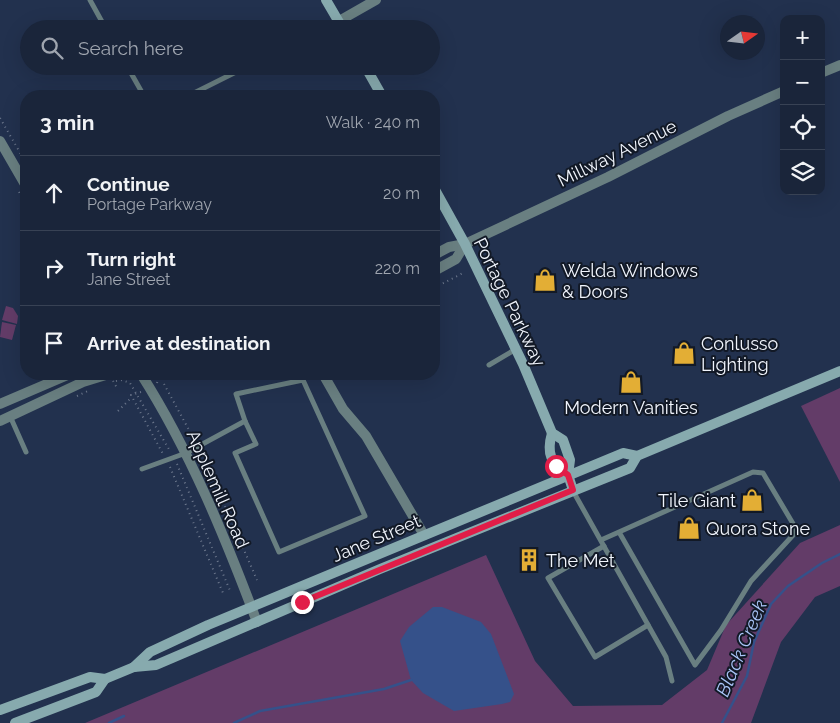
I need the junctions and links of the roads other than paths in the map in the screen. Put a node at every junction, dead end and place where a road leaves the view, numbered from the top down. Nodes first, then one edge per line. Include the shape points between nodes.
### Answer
1 (90, 0) edge
2 (326, 0) edge
3 (376, 0) edge
4 (101, 20) edge
5 (338, 20) edge
6 (348, 20) edge
7 (840, 65) edge
8 (825, 72) edge
9 (132, 75) edge
10 (230, 75) edge
11 (370, 75) edge
12 (141, 90) edge
13 (200, 90) edge
14 (379, 90) edge
15 (780, 92) edge
16 (0, 141) edge
17 (20, 176) edge
18 (440, 199) edge
19 (465, 244) junction
20 (440, 252) edge
21 (440, 268) edge
22 (516, 349) junction
23 (489, 366) dead end
24 (840, 372) edge
25 (55, 380) edge
26 (100, 380) edge
27 (144, 380) edge
28 (327, 380) edge
29 (1, 402) edge
30 (10, 416) junction
31 (0, 421) edge
32 (245, 421) junction
33 (552, 433) junction
34 (26, 452) dead end
35 (186, 453) junction
36 (637, 456) junction
37 (142, 469) dead end
38 (568, 475) junction
39 (573, 490) junction
40 (618, 532) junction
41 (424, 535) junction
42 (603, 543) junction
43 (251, 608) junction
44 (257, 622) junction
45 (648, 625) junction
46 (134, 668) junction
47 (105, 680) junction
48 (672, 681) dead end
49 (0, 710) edge
50 (15, 723) edge

1 - 4 lane
2 - 5 main road
3 - 6 street
7 - 8 street
9 - 12 lane
10 - 13 lane
11 - 14 main road
15 - 19 street, Millway Avenue
16 - 17 street
18 - 19 main road, Portage Parkway
19 - 20 street, Millway Avenue
19 - 21 street, Millway Avenue via 456,259
19 - 22 main road, Portage Parkway
22 - 23 lane
22 - 33 main road, Portage Parkway
24 - 36 main road, Jane Street
25 - 29 street
26 - 30 street via 83,382
27 - 35 street, Applemill Road
28 - 41 street via 366,436
29 - 30 street
30 - 31 street
30 - 34 lane
32 - 32 lane via 236,394 303,380 365,516 279,552 235,453 256,444
32 - 35 lane
33 - 38 main road, Portage Parkway via 563,440 570,460
33 - 38 main road, Portage Parkway via 548,446 556,466
35 - 37 lane
35 - 43 street, Applemill Road
36 - 38 main road, Jane Street via 623,452
36 - 39 main road, Jane Street via 630,468
38 - 39 main road, Portage Parkway
38 - 41 main road, Jane Street
39 - 42 lane
39 - 44 main road, Jane Street
40 - 40 lane via 695,665 751,580 795,533 795,527 764,473 752,472
40 - 42 lane
41 - 43 main road, Jane Street
42 - 45 lane
42 - 45 lane via 548,578 595,657
43 - 44 street, Applemill Road
43 - 46 main road, Jane Street via 150,652
44 - 46 main road, Jane Street via 156,665
45 - 48 lane via 666,657
46 - 47 main road, Jane Street
47 - 49 main road, Jane Street via 90,677
47 - 50 main road, Jane Street via 96,692

